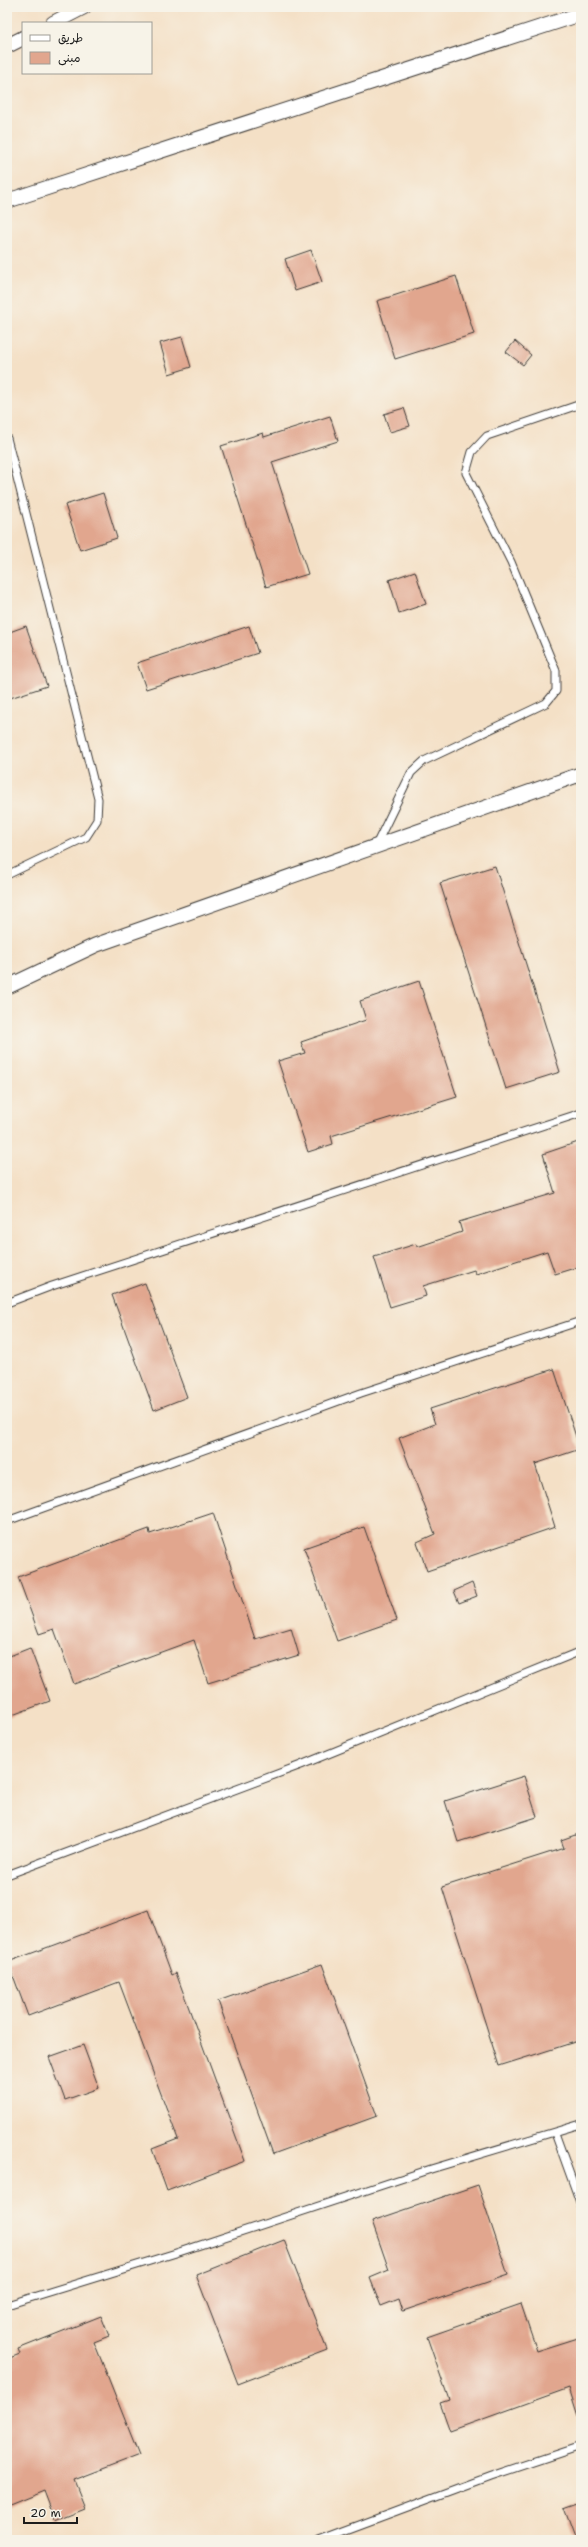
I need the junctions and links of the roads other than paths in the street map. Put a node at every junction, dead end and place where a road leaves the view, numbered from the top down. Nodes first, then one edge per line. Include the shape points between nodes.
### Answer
1 (84, 7) edge
2 (581, 14) edge
3 (55, 22) edge
4 (22, 38) edge
5 (7, 46) edge
6 (7, 201) edge
7 (581, 404) edge
8 (7, 438) edge
9 (581, 774) edge
10 (375, 847) junction
11 (7, 875) edge
12 (7, 987) edge
13 (581, 1113) edge
14 (7, 1303) edge
15 (581, 1321) edge
16 (7, 1522) edge
17 (581, 1651) edge
18 (7, 1875) edge
19 (581, 2124) edge
20 (555, 2133) junction
21 (581, 2205) edge
22 (7, 2305) edge
23 (581, 2446) edge
24 (319, 2540) edge

1 - 3 street
2 - 6 street
4 - 5 street
7 - 10 lane via 487,436 472,452 466,473 520,584 556,671 556,691 546,703 424,761 410,773
8 - 11 lane via 98,799 98,820 86,837
9 - 10 street
10 - 12 street via 96,945
13 - 14 lane
15 - 16 lane via 361,1393
17 - 18 lane via 301,1765
19 - 20 lane
20 - 21 lane
20 - 22 lane via 431,2169 176,2253
23 - 24 lane via 491,2476

